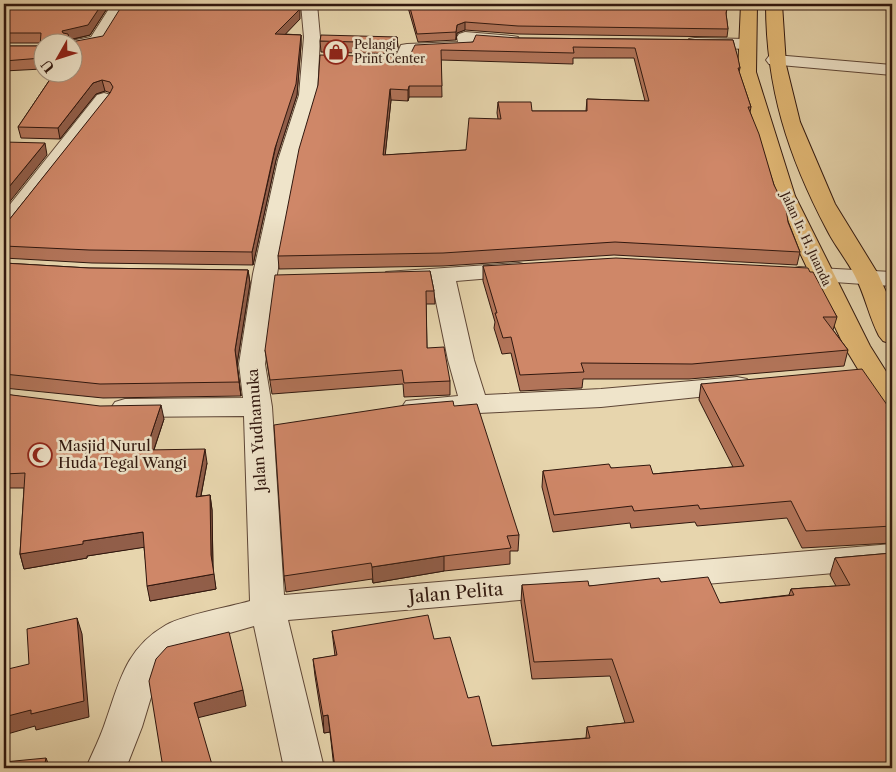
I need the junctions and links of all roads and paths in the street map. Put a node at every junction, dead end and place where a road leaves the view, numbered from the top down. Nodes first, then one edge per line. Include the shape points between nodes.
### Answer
1 (120, 4) edge
2 (309, 4) edge
3 (748, 4) edge
4 (774, 4) edge
5 (528, 41) edge
6 (681, 43) edge
7 (82, 44) edge
8 (748, 44) junction
9 (357, 60) edge
10 (775, 60) junction
11 (892, 70) edge
12 (104, 99) edge
13 (39, 147) edge
14 (66, 148) junction
15 (4, 226) edge
16 (538, 269) edge
17 (772, 272) edge
18 (443, 275) junction
19 (821, 275) junction
20 (375, 277) edge
21 (869, 279) junction
22 (892, 279) edge
23 (892, 336) edge
24 (873, 373) junction
25 (844, 375) edge
26 (766, 382) edge
27 (892, 403) edge
28 (474, 405) junction
29 (258, 406) junction
30 (103, 408) edge
31 (392, 408) edge
32 (892, 556) edge
33 (268, 609) junction
34 (106, 768) edge
35 (304, 768) edge

1 - 7 street via 97,41
2 - 29 street, Jalan Yudhamuka via 312,37 320,59 288,160 264,276 252,364
3 - 8 highway, Jalan Ir. H. Juanda
4 - 10 highway
5 - 9 street via 465,36 468,47 407,49 403,61
6 - 8 street
8 - 19 highway, Jalan Ir. H. Juanda via 747,72 784,196
10 - 11 street
10 - 21 highway via 791,128 807,168 848,248
12 - 14 street
13 - 14 street
14 - 15 street
16 - 18 street
17 - 19 street
18 - 20 street
18 - 28 street
19 - 21 street
19 - 24 highway, Jalan Ir. H. Juanda
21 - 22 street
21 - 23 highway
24 - 25 street
24 - 27 highway, Jalan Ir. H. Juanda
26 - 28 street via 601,398
28 - 31 street
29 - 30 street
29 - 33 street, Jalan Yudhamuka
32 - 33 street, Jalan Pelita
33 - 34 street, Jalan Pelita via 179,634 156,652 142,668 124,727
33 - 35 street, Jalan Yudhamuka

